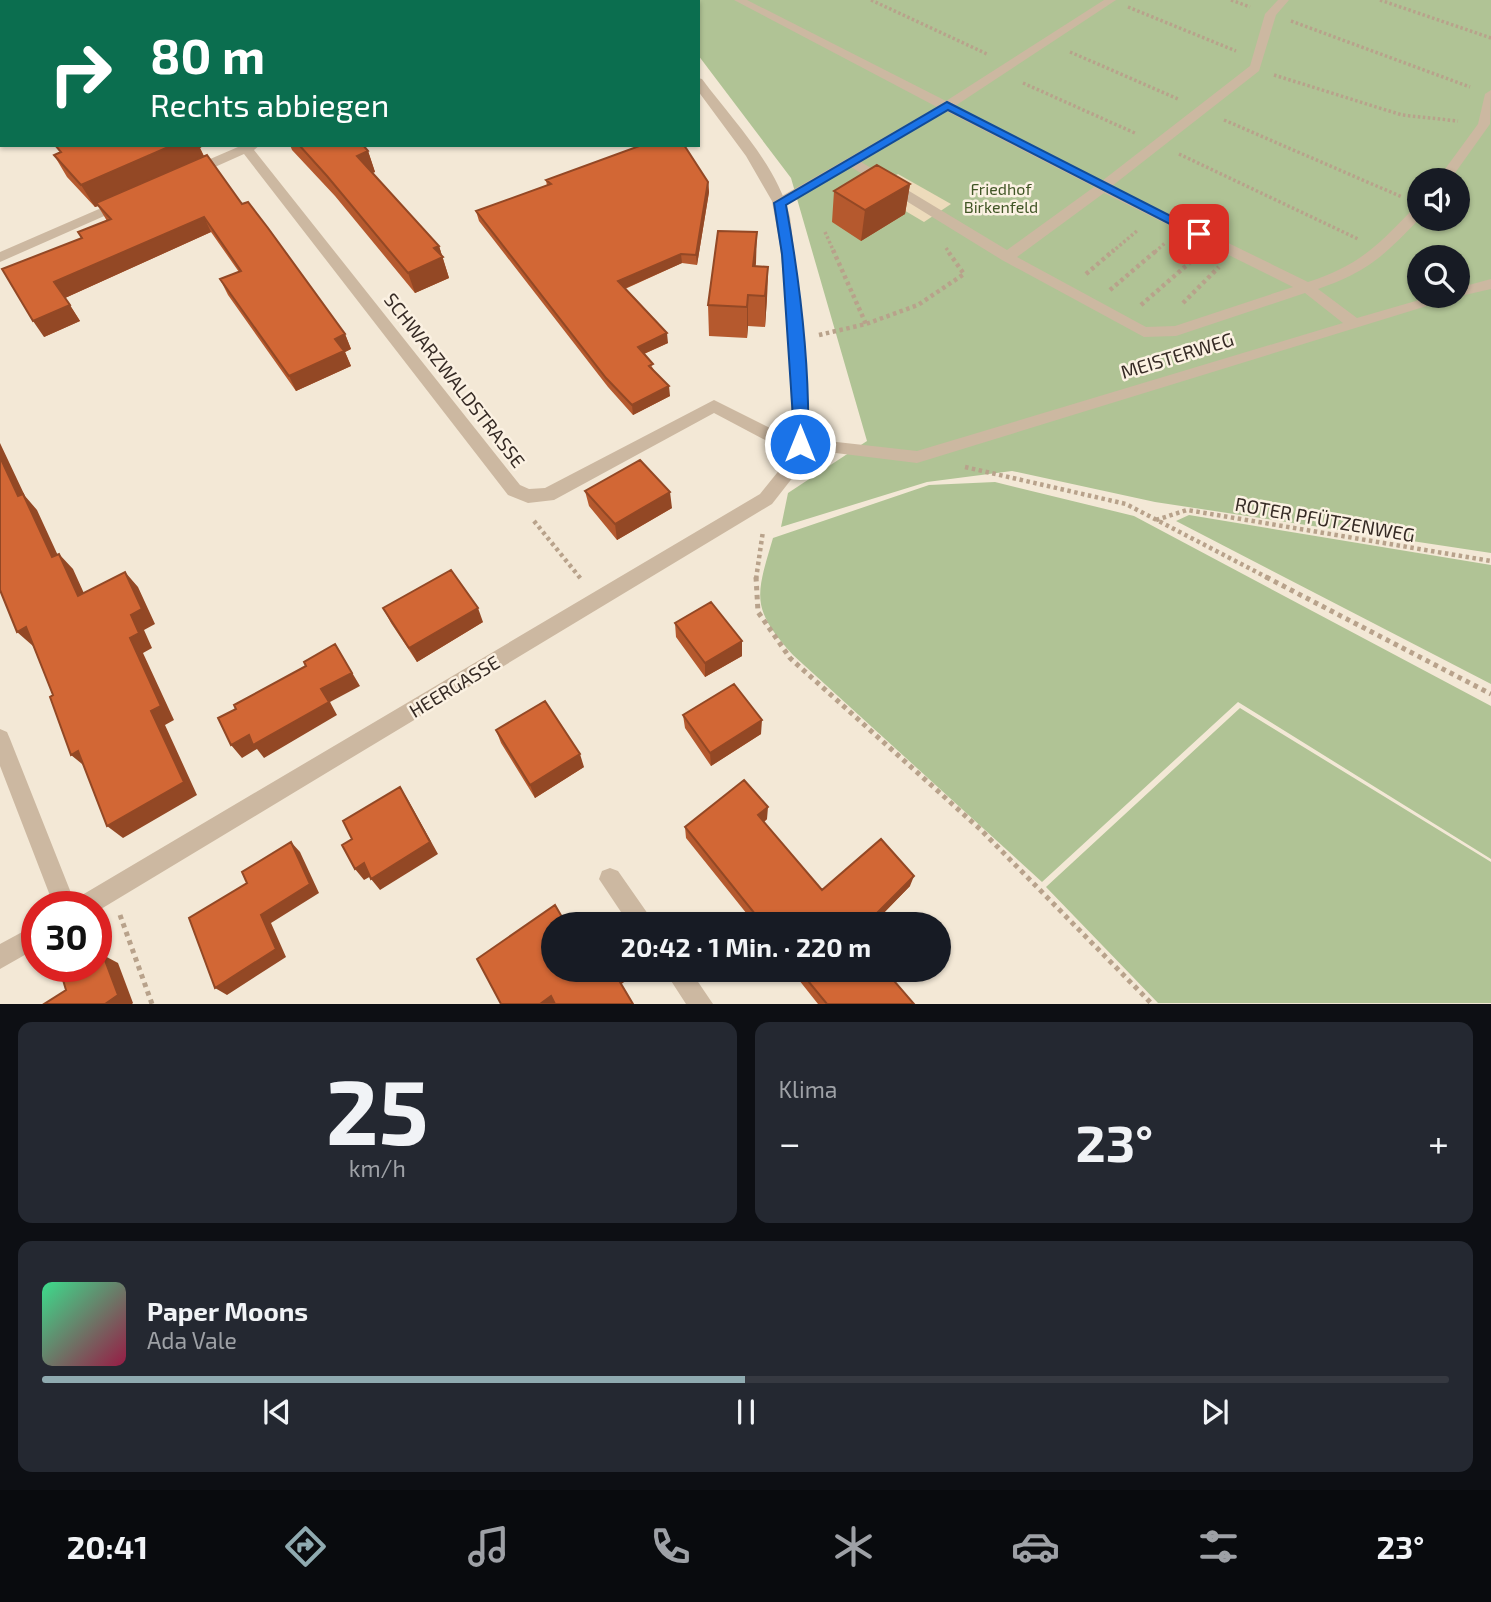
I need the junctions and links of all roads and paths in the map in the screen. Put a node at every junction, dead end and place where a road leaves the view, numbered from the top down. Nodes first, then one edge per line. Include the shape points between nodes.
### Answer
1 (738, 0) edge
2 (871, 0) edge
3 (1111, 0) edge
4 (1231, 0) edge
5 (1284, 0) edge
6 (1380, 0) edge
7 (1125, 5) dead end
8 (1271, 14) junction
9 (1491, 38) edge
10 (1060, 48) dead end
11 (1010, 64) junction
12 (1258, 64) junction
13 (999, 72) junction
14 (700, 85) edge
15 (1491, 94) edge
16 (947, 106) junction
17 (1203, 111) junction
18 (1484, 124) junction
19 (1159, 144) junction
20 (246, 147) edge
21 (249, 147) edge
22 (852, 162) junction
23 (1452, 168) edge
24 (173, 181) edge
25 (1103, 187) junction
26 (135, 197) edge
27 (1406, 199) dead end
28 (780, 203) junction
29 (1158, 214) junction
30 (1407, 223) edge
31 (1184, 227) junction
32 (825, 232) dead end
33 (942, 242) dead end
34 (1214, 242) junction
35 (1381, 250) junction
36 (1235, 252) junction
37 (0, 257) edge
38 (1007, 257) junction
39 (1491, 284) edge
40 (1306, 287) junction
41 (1066, 290) junction
42 (1470, 290) edge
43 (1093, 304) junction
44 (1407, 308) edge
45 (1121, 321) junction
46 (1353, 323) junction
47 (866, 324) junction
48 (1153, 332) junction
49 (818, 335) dead end
50 (800, 444) junction
51 (918, 457) junction
52 (528, 496) junction
53 (766, 499) junction
54 (1156, 520) junction
55 (1491, 561) edge
56 (574, 570) dead end
57 (1491, 694) edge
58 (0, 739) edge
59 (610, 879) dead end
60 (59, 891) edge
61 (110, 891) edge
62 (634, 912) edge
63 (21, 945) edge
64 (132, 949) dead end
65 (0, 957) edge
66 (685, 982) edge
67 (152, 1003) edge
68 (701, 1003) edge
69 (1152, 1003) edge

1 - 16 street
2 - 11 path
3 - 11 street
4 - 8 path
5 - 8 street
6 - 9 path
7 - 12 path
8 - 12 street
8 - 15 path
10 - 17 path
11 - 13 street
12 - 17 street
12 - 18 path via 1402,115
13 - 16 street
13 - 19 path
14 - 28 street
15 - 18 street
16 - 22 street
16 - 25 street
17 - 19 street
17 - 27 path
18 - 23 street
19 - 25 street
19 - 35 path
20 - 24 street
21 - 52 street, SCHWARZWALDSTRASSE via 514,490
22 - 28 street
22 - 38 street
25 - 29 street
25 - 38 street
26 - 37 street
28 - 50 street via 788,254
29 - 31 street
29 - 41 path
30 - 35 street
31 - 34 street
31 - 43 path
32 - 47 path
33 - 47 path via 964,274 918,305
34 - 36 street
34 - 45 path
35 - 40 street via 1347,274
36 - 40 street
36 - 48 path
38 - 41 street
39 - 42 street
40 - 46 street
40 - 48 street via 1176,331
41 - 43 street
43 - 45 street
44 - 46 street, MEISTERWEG
45 - 48 street
46 - 51 street, MEISTERWEG
47 - 49 path
50 - 51 street
50 - 52 street via 773,437 714,406 548,495
50 - 53 street, HEERGASSE via 790,470
51 - 54 path via 1126,504
52 - 56 path via 532,518
53 - 61 street, HEERGASSE
53 - 69 path via 754,583 755,610 769,635 980,829
54 - 55 path, ROTER PFÜTZENWEG via 1187,510
54 - 57 path
58 - 60 street
59 - 62 street
63 - 65 street
64 - 67 path
66 - 68 street

